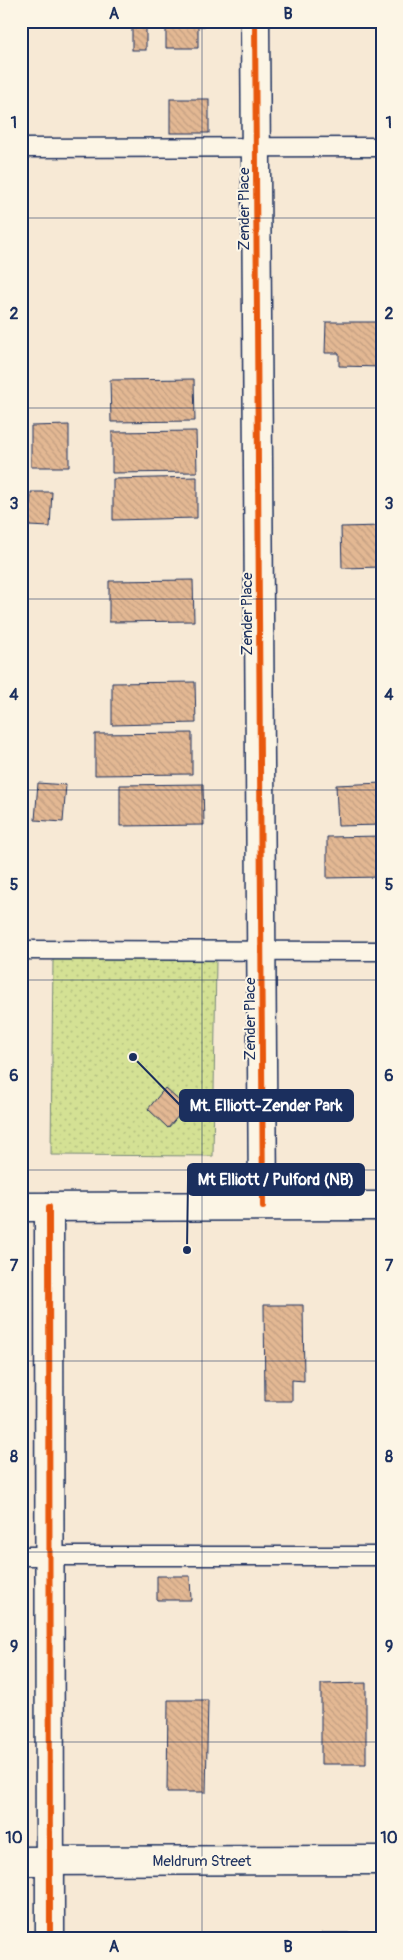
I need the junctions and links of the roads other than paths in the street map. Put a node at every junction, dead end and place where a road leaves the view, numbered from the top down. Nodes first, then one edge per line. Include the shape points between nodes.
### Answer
1 (255, 21) edge
2 (256, 147) junction
3 (382, 147) edge
4 (21, 148) edge
5 (21, 950) edge
6 (262, 951) junction
7 (382, 951) edge
8 (263, 1206) junction
9 (382, 1206) edge
10 (21, 1207) edge
11 (49, 1207) junction
12 (21, 1556) edge
13 (382, 1556) edge
14 (49, 1557) junction
15 (382, 1860) edge
16 (21, 1861) edge
17 (50, 1861) junction
18 (50, 1939) edge

1 - 2 street, Zender Place
2 - 3 lane
2 - 4 lane
2 - 6 street, Zender Place
5 - 6 lane
6 - 7 lane
6 - 8 street, Zender Place
8 - 9 street
8 - 11 street
10 - 11 street
11 - 14 street
12 - 14 lane
13 - 14 lane
14 - 17 street
15 - 17 street, Meldrum Street
16 - 17 street, Meldrum Street
17 - 18 street

